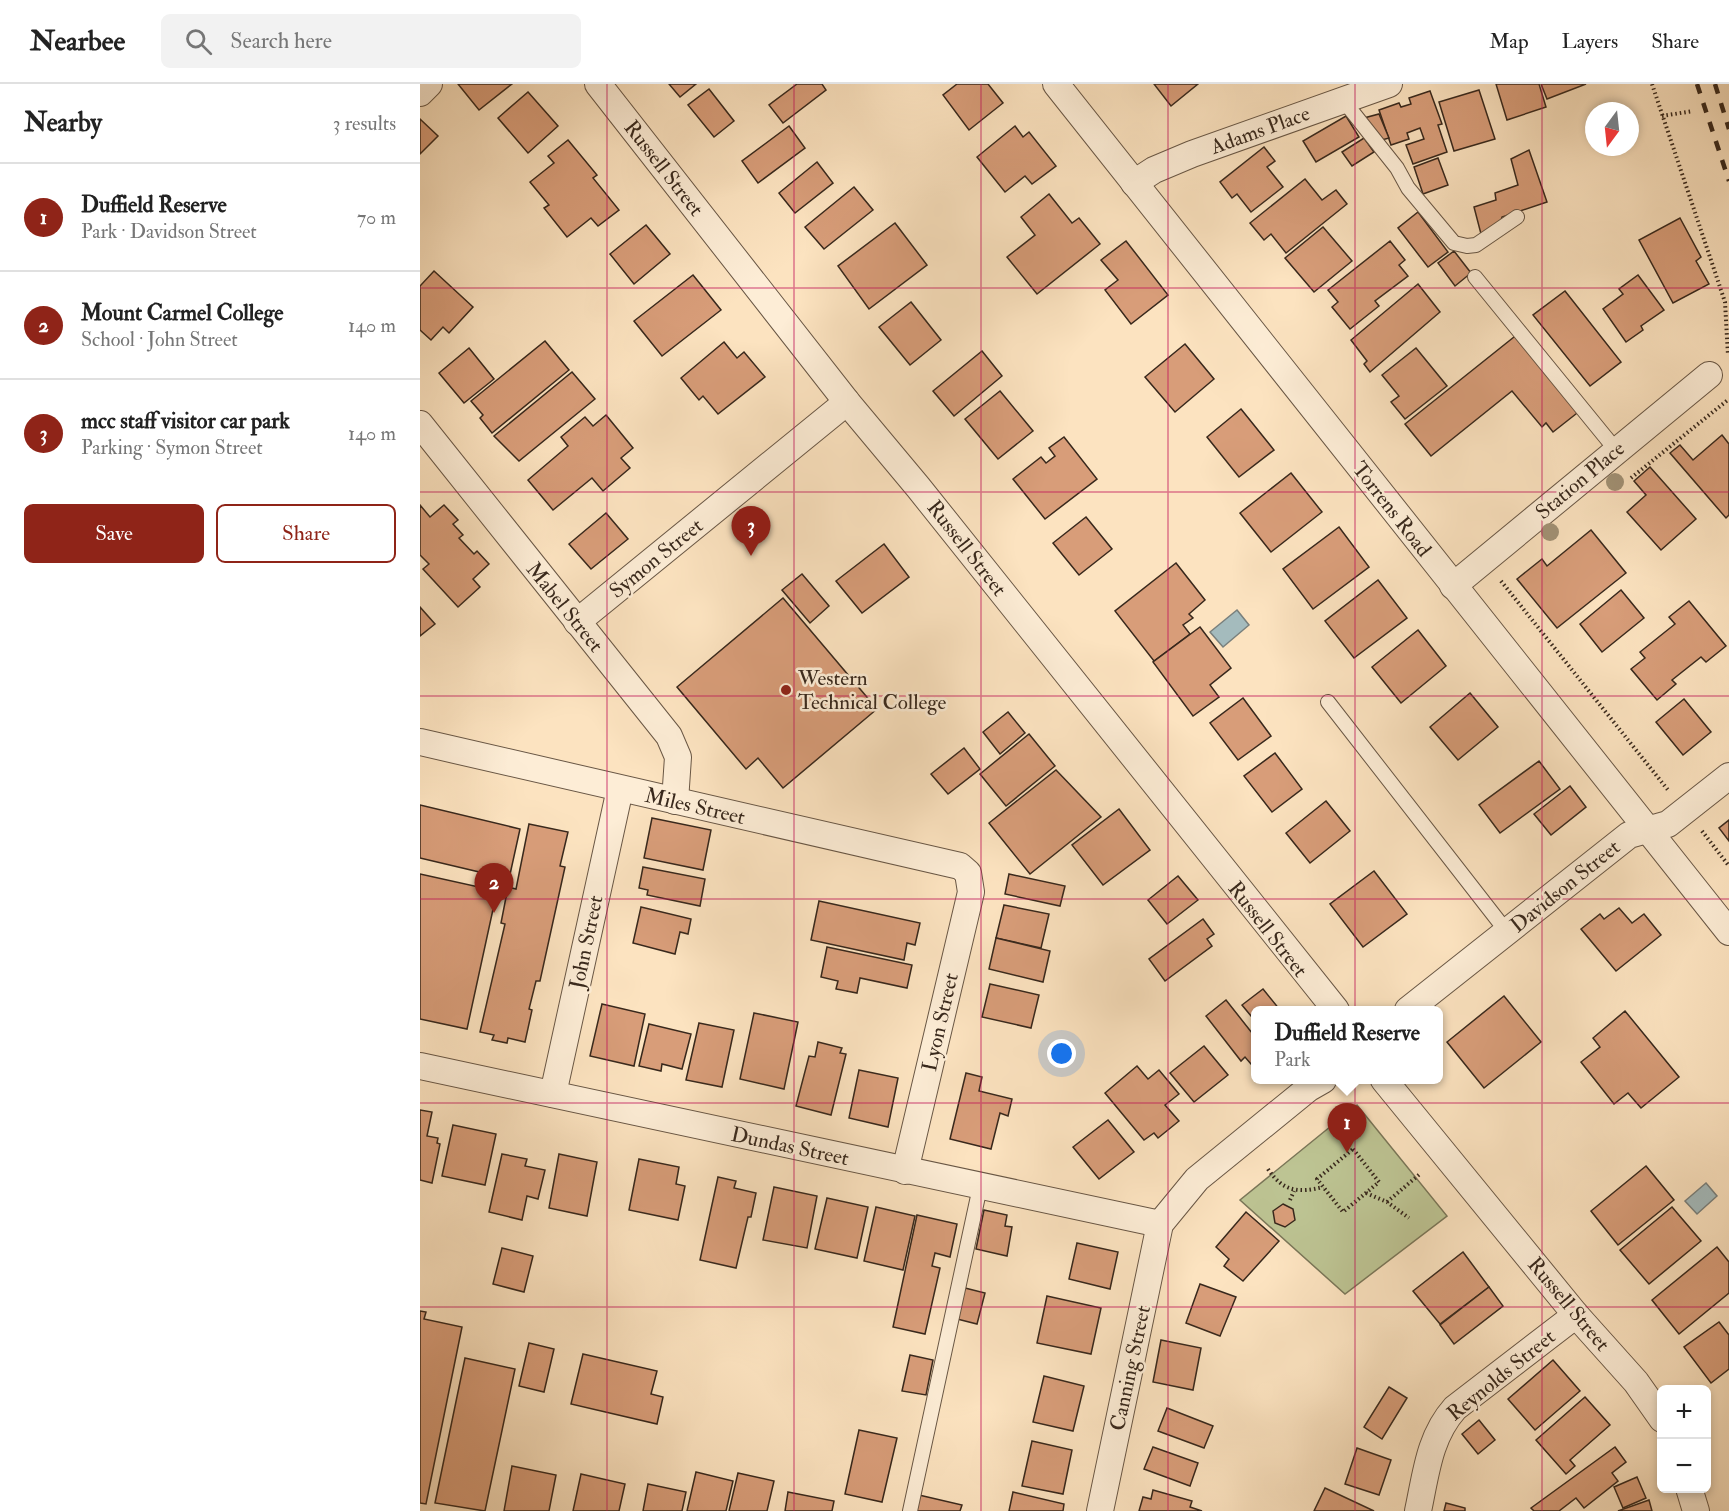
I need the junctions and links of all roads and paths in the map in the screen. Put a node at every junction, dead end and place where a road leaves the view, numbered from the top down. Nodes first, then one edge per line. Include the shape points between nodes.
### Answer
1 (429, 84) edge
2 (598, 84) edge
3 (1056, 84) edge
4 (1389, 84) edge
5 (1652, 84) edge
6 (420, 93) edge
7 (1344, 100) junction
8 (1693, 111) dead end
9 (1662, 116) junction
10 (1134, 183) junction
11 (1517, 217) dead end
12 (1475, 277) dead end
13 (1728, 356) edge
14 (1709, 375) dead end
15 (847, 402) junction
16 (420, 424) edge
17 (1616, 450) junction
18 (1483, 561) junction
19 (1453, 586) junction
20 (577, 622) junction
21 (1328, 702) dead end
22 (420, 742) edge
23 (1729, 776) edge
24 (620, 789) junction
25 (675, 801) junction
26 (1685, 811) junction
27 (1647, 830) junction
28 (1729, 866) edge
29 (968, 873) joint
30 (1507, 932) junction
31 (1729, 932) edge
32 (1332, 1006) edge
33 (1414, 1006) edge
34 (420, 1066) edge
35 (1316, 1084) edge
36 (1387, 1084) edge
37 (553, 1095) junction
38 (1268, 1169) dead end
39 (905, 1171) junction
40 (1420, 1173) dead end
41 (980, 1187) junction
42 (1323, 1187) junction
43 (1294, 1191) junction
44 (1366, 1193) junction
45 (1290, 1200) dead end
46 (1388, 1202) junction
47 (1409, 1218) dead end
48 (1160, 1224) junction
49 (1576, 1315) junction
50 (1657, 1412) edge
51 (1691, 1493) edge
52 (910, 1511) edge
53 (1100, 1511) edge
54 (1418, 1511) edge
55 (1696, 1511) edge

1 - 6 street
2 - 15 street, Russell Street
3 - 10 street, Torrens Road
4 - 7 street, Adams Place
5 - 9 path
7 - 10 street, Adams Place via 1192,154
7 - 11 lane via 1454,243 1476,245
8 - 9 path
9 - 13 path via 1725,302
10 - 19 street, Torrens Road
12 - 17 lane
14 - 17 street, Station Place
15 - 20 street, Symon Street
15 - 32 street, Russell Street
16 - 20 street, Mabel Street
17 - 18 street, Station Place
18 - 19 street, Station Place
18 - 26 path
19 - 27 street, Torrens Road
20 - 25 street, Mabel Street via 669,736 678,757
21 - 30 lane
22 - 24 street, Miles Street
23 - 26 street, Davidson Street
24 - 25 street, Miles Street
24 - 37 street, John Street
25 - 29 street, Miles Street via 945,861
26 - 27 street, Davidson Street via 1668,824
26 - 28 path
27 - 30 street, Davidson Street via 1629,835
27 - 31 street, Torrens Road
29 - 39 street, Lyon Street via 971,892
30 - 33 street, Davidson Street
34 - 37 street, Dundas Street
35 - 48 street via 1197,1179
36 - 49 street, Russell Street
37 - 39 street, Dundas Street
38 - 43 path via 1281,1185
39 - 41 street, Dundas Street
40 - 46 path
41 - 48 street, Dundas Street
41 - 52 lane
42 - 43 path
42 - 44 path via 1343,1212
42 - 44 path via 1317,1179 1353,1149 1379,1182
43 - 45 path
44 - 46 path
46 - 47 path
48 - 53 street, Canning Street
49 - 50 street, Russell Street
49 - 54 street, Reynolds Street via 1455,1408 1443,1422 1432,1443
51 - 55 street

